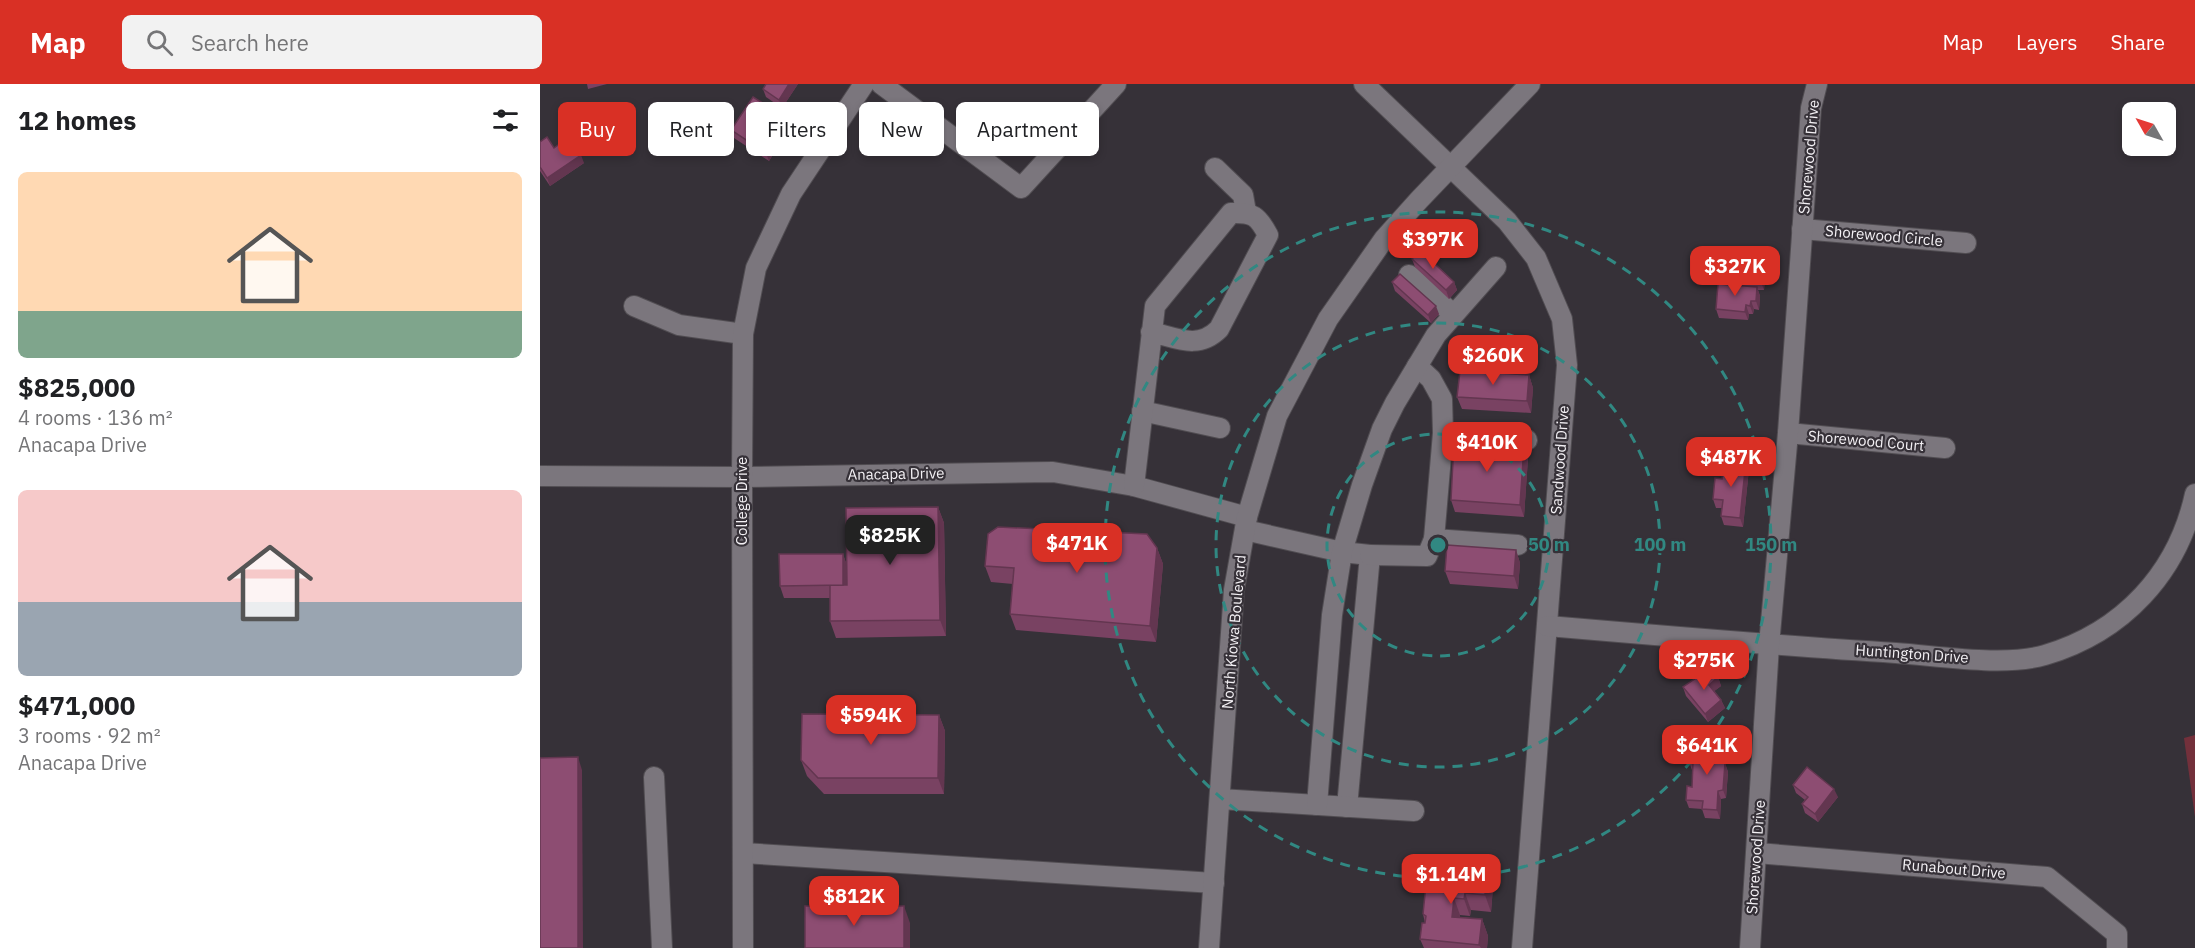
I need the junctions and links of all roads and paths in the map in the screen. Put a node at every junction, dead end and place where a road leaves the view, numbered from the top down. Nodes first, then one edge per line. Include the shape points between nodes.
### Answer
1 (864, 84) edge
2 (881, 84) edge
3 (1116, 84) edge
4 (1364, 84) edge
5 (1530, 84) edge
6 (1817, 84) edge
7 (1215, 168) dead end
8 (1449, 168) junction
9 (1246, 212) junction
10 (1802, 229) junction
11 (1966, 243) dead end
12 (1496, 267) dead end
13 (1409, 275) dead end
14 (634, 306) dead end
15 (1453, 314) junction
16 (1151, 332) junction
17 (743, 334) junction
18 (1417, 366) junction
19 (1142, 411) junction
20 (1220, 428) dead end
21 (1443, 433) junction
22 (1788, 434) junction
23 (1527, 440) dead end
24 (1945, 448) dead end
25 (540, 476) edge
26 (742, 477) junction
27 (1134, 486) junction
28 (2195, 494) edge
29 (1246, 523) junction
30 (1434, 539) junction
31 (1518, 545) dead end
32 (1342, 552) junction
33 (1370, 555) junction
34 (1547, 626) junction
35 (1769, 645) junction
36 (654, 777) dead end
37 (1220, 799) junction
38 (1317, 805) junction
39 (1347, 807) junction
40 (1414, 811) dead end
41 (743, 853) junction
42 (1757, 853) junction
43 (1214, 883) junction
44 (662, 948) edge
45 (743, 948) edge
46 (1209, 948) edge
47 (1522, 948) edge
48 (1750, 948) edge
49 (2117, 948) edge

1 - 17 street, College Drive via 791,194 756,268
2 - 3 street via 1021,188
4 - 8 street, Sandwood Drive
5 - 8 street, North Kiowa Boulevard
6 - 10 street, Shorewood Drive via 1811,108
7 - 9 street via 1243,195
8 - 29 street, North Kiowa Boulevard via 1384,239 1328,319 1277,416
8 - 34 street, Sandwood Drive via 1507,221 1536,258 1562,319 1567,365
9 - 16 street via 1231,213 1155,306
9 - 16 street via 1260,220 1269,235 1219,329 1210,338 1196,343
10 - 11 street, Shorewood Circle
10 - 22 street, Shorewood Drive
12 - 15 street
13 - 15 street
14 - 17 street via 679,325
15 - 18 street
16 - 19 street
17 - 26 street, College Drive
18 - 21 street via 1431,379 1442,399
18 - 32 street via 1382,429
19 - 20 street
19 - 27 street
21 - 23 street
21 - 30 street
22 - 24 street, Shorewood Court
22 - 35 street, Shorewood Drive
25 - 26 street, Anacapa Drive
26 - 27 street, Anacapa Drive via 1053,472
26 - 41 street, College Drive
27 - 29 street, Anacapa Drive
28 - 35 street, Huntington Drive via 2174,552 2148,592 2122,617 2068,648 2018,662
29 - 32 street, Anacapa Drive
29 - 37 street, North Kiowa Boulevard via 1234,590
30 - 31 street
30 - 33 street, Anacapa Drive via 1427,556
32 - 33 street, Anacapa Drive
32 - 38 street via 1332,615
33 - 39 street
34 - 35 street, Huntington Drive
34 - 47 street, Sandwood Drive
35 - 42 street, Shorewood Drive
36 - 44 street
37 - 38 street
37 - 43 street, North Kiowa Boulevard
38 - 39 street
39 - 40 street
41 - 43 street
41 - 45 street, College Drive
42 - 48 street, Shorewood Drive
42 - 49 street, Runabout Drive via 2047,877 2117,934
43 - 46 street, North Kiowa Boulevard

